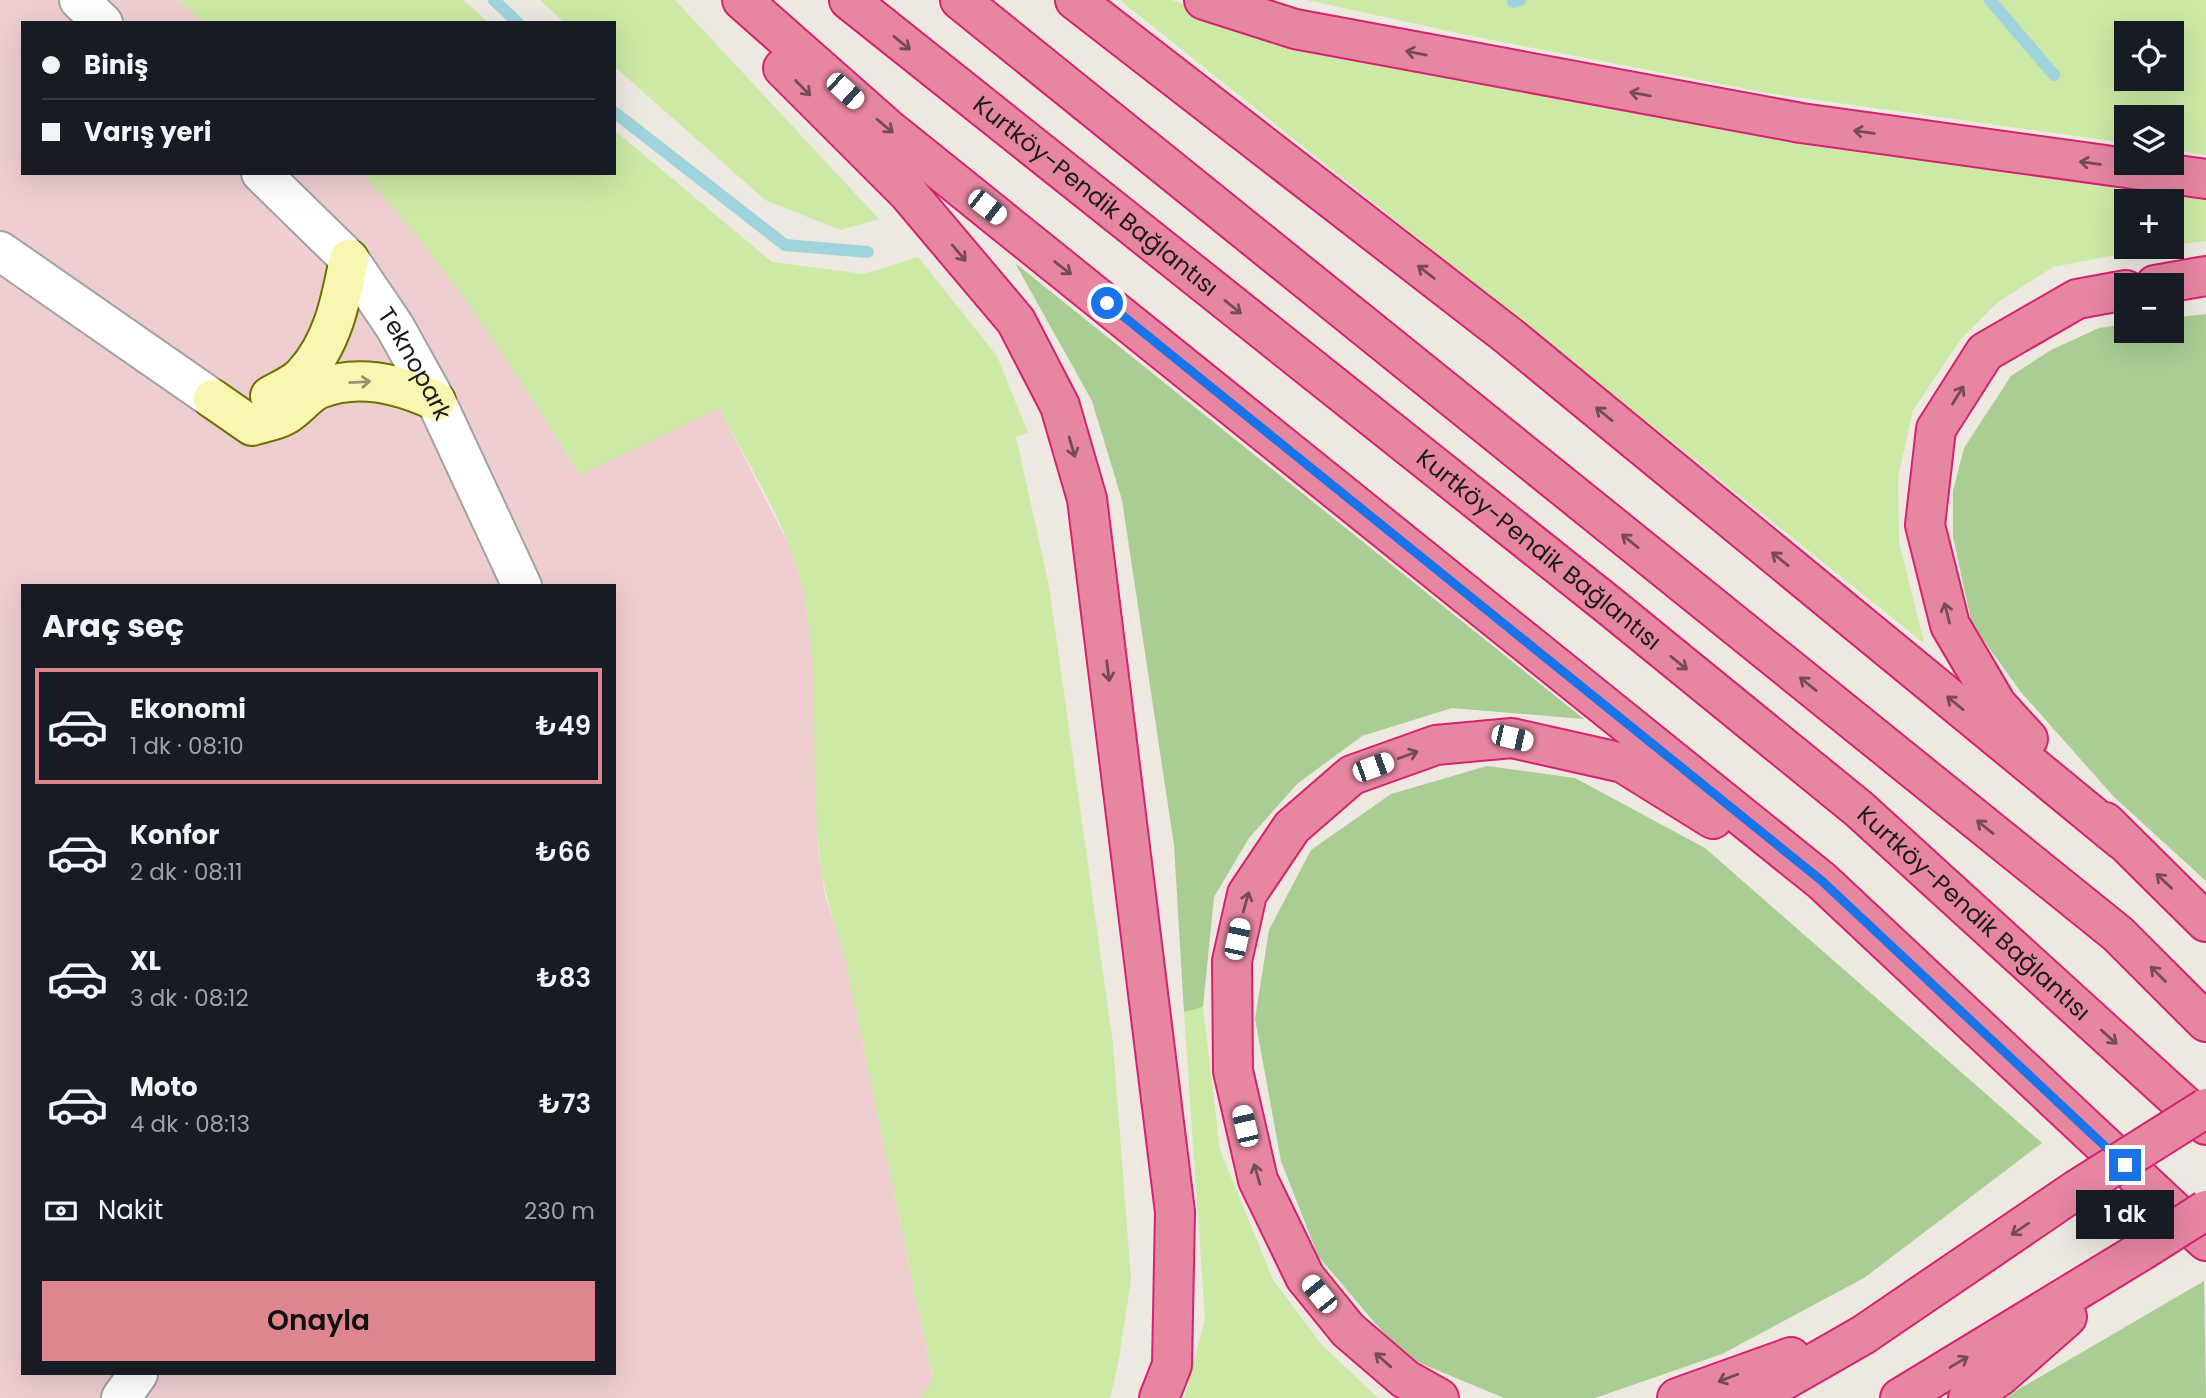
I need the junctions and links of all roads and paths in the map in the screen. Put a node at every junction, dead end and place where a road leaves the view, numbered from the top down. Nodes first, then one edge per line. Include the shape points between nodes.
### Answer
1 (79, 0) edge
2 (725, 0) edge
3 (742, 0) edge
4 (849, 0) edge
5 (960, 0) edge
6 (1075, 0) edge
7 (1204, 0) edge
8 (101, 21) edge
9 (263, 175) edge
10 (2206, 179) edge
11 (0, 251) edge
12 (349, 259) junction
13 (2206, 276) edge
14 (2184, 280) edge
15 (2114, 292) edge
16 (214, 399) junction
17 (436, 401) junction
18 (521, 584) edge
19 (2122, 840) junction
20 (1822, 881) junction
21 (2206, 922) edge
22 (2206, 1022) edge
23 (2206, 1108) edge
24 (2206, 1125) edge
25 (2206, 1210) edge
26 (2206, 1241) edge
27 (2143, 1250) junction
28 (1863, 1335) junction
29 (137, 1375) edge
30 (121, 1398) edge
31 (1159, 1398) edge
32 (1439, 1398) edge
33 (1677, 1398) edge
34 (1753, 1398) edge
35 (1900, 1398) edge
36 (1968, 1398) edge

1 - 8 street
2 -> 31 highway via 773,58 908,193 1016,321 1060,406 1087,499 1175,1212 1172,1365
3 -> 20 highway via 887,128
4 -> 24 highway, Kurtköy-Pendik Bağlantısı via 1859,809
22 -> 5 highway via 2118,934
19 -> 6 highway via 1510,337
10 -> 7 highway via 1801,124 1295,29
9 - 12 street, Teknopark
11 - 16 street
12 - 16 street via 340,309 325,344 302,377 262,400
12 - 17 street, Teknopark via 396,327
13 - 14 highway
19 -> 15 highway via 1997,705 1950,625 1925,525 1936,429 1985,352 2077,299
16 -> 17 street via 252,426 284,416 317,390 342,383 400,385
17 - 18 street, Teknopark
21 -> 19 highway
20 - 26 highway
32 -> 20 highway via 1405,1379 1348,1330 1305,1277 1258,1180 1233,1072 1232,961 1247,894 1292,827 1352,775 1436,744 1512,738 1623,763
23 -> 28 highway, bridge
25 - 27 highway, bridge
35 -> 27 highway
27 - 36 highway via 2000,1376
28 -> 33 highway via 1753,1368
28 - 34 highway
29 - 30 street

